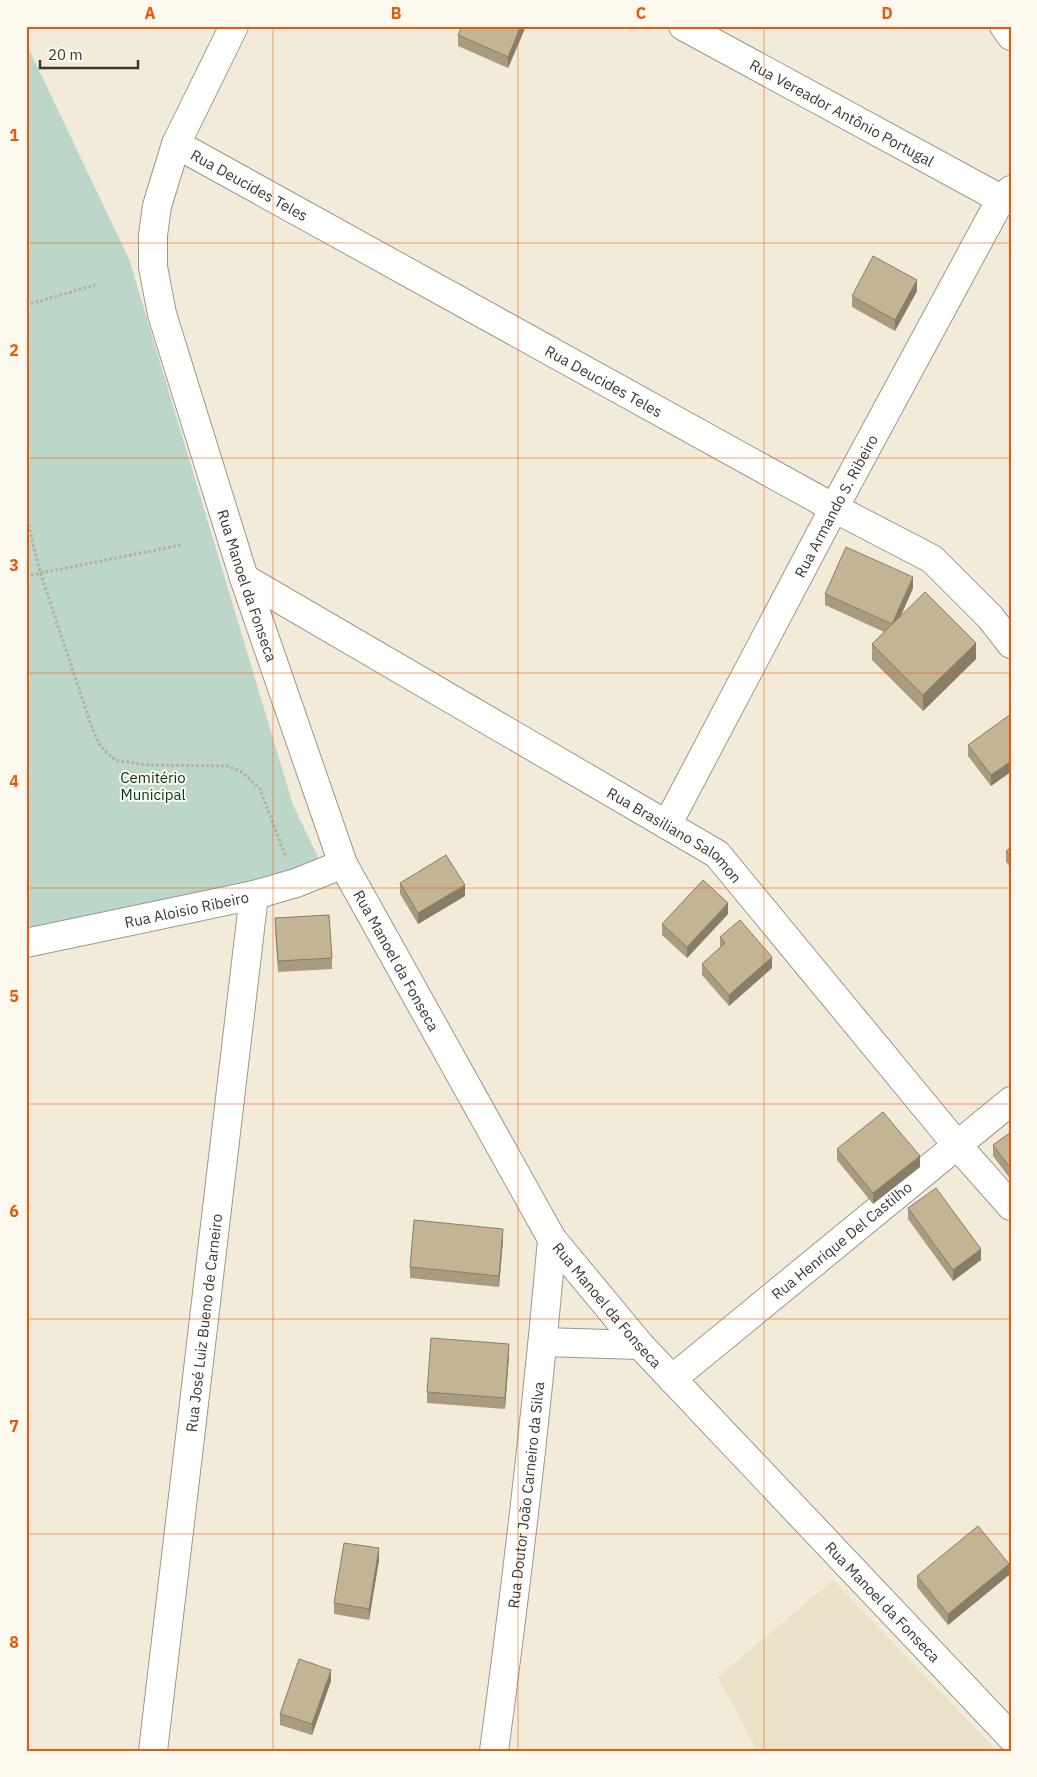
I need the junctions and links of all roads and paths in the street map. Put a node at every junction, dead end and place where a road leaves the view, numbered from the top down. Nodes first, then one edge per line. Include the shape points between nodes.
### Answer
1 (234, 26) edge
2 (683, 26) edge
3 (1004, 26) edge
4 (1011, 36) edge
5 (176, 144) junction
6 (1006, 194) edge
7 (95, 285) dead end
8 (26, 305) edge
9 (834, 508) junction
10 (26, 515) edge
11 (181, 545) dead end
12 (40, 572) junction
13 (26, 576) edge
14 (244, 578) junction
15 (1011, 644) edge
16 (667, 825) junction
17 (343, 864) junction
18 (296, 883) junction
19 (254, 895) junction
20 (26, 943) edge
21 (1011, 1101) edge
22 (957, 1145) junction
23 (1011, 1206) edge
24 (552, 1239) junction
25 (543, 1342) junction
26 (640, 1345) junction
27 (672, 1379) junction
28 (1011, 1737) edge
29 (153, 1751) edge
30 (494, 1751) edge

1 - 5 street, Rua Manoel da Fonseca
2 - 6 street, Rua Vereador Antônio Portugal
3 - 4 street
5 - 9 street, Rua Deucides Teles
5 - 14 street, Rua Manoel da Fonseca via 157,206 153,267 162,314
6 - 9 street, Rua Armando S. Ribeiro
7 - 8 path
9 - 15 street, Rua Deucides Teles via 932,559 990,617
9 - 16 street, Rua Armando S. Ribeiro
10 - 12 path
11 - 12 path
12 - 13 path
12 - 18 path via 100,746 114,760 146,765 227,766 242,772 260,789
14 - 16 street, Rua Brasiliano Salomon
14 - 17 street, Rua Manoel da Fonseca
16 - 22 street, Rua Brasiliano Salomon via 717,854
17 - 18 street, Rua Aloisio Ribeiro
17 - 24 street, Rua Manoel da Fonseca
18 - 19 street, Rua Aloisio Ribeiro
19 - 20 street, Rua Aloisio Ribeiro
19 - 29 street, Rua José Luiz Bueno de Carneiro
21 - 22 street, Rua Henrique Del Castilho
22 - 23 street, Rua Brasiliano Salomon
22 - 27 street, Rua Henrique Del Castilho
24 - 25 street, Rua Doutor João Carneiro da Silva
24 - 26 street, Rua Manoel da Fonseca
25 - 26 street
25 - 30 street, Rua Doutor João Carneiro da Silva
26 - 27 street, Rua Manoel da Fonseca
27 - 28 street, Rua Manoel da Fonseca

